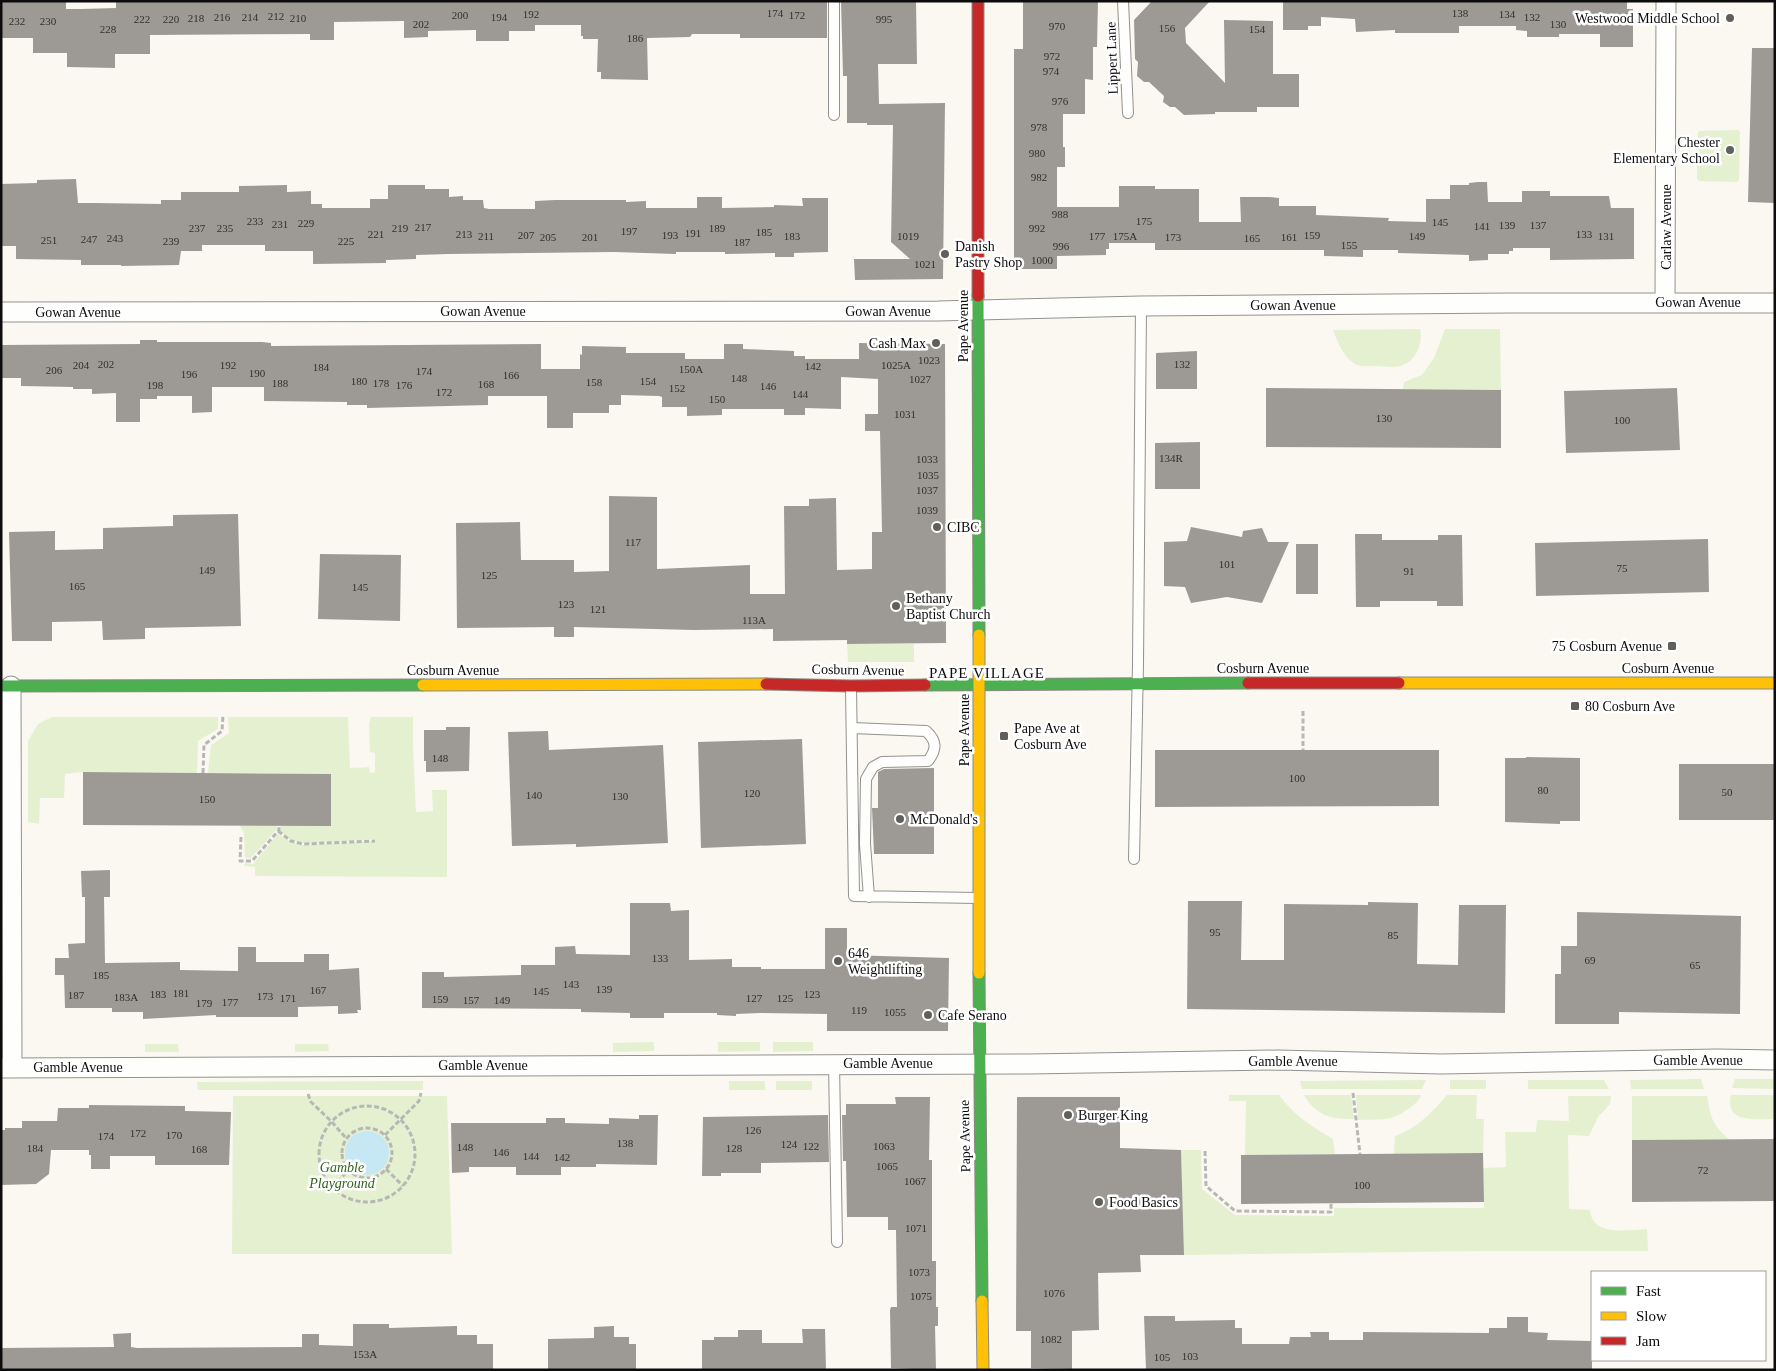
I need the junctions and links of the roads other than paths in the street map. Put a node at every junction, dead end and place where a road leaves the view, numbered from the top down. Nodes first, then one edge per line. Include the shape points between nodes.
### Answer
1 (834, 1) edge
2 (978, 1) edge
3 (1123, 1) edge
4 (1666, 1) edge
5 (1128, 113) dead end
6 (834, 115) dead end
7 (1665, 302) junction
8 (1775, 303) edge
9 (1141, 306) junction
10 (978, 310) junction
11 (1, 312) edge
12 (1136, 683) junction
13 (1775, 683) edge
14 (979, 685) junction
15 (6, 686) edge
16 (851, 686) junction
17 (852, 728) junction
18 (1134, 859) dead end
19 (869, 897) junction
20 (979, 898) junction
21 (1775, 1060) edge
22 (834, 1063) junction
23 (979, 1063) junction
24 (7, 1068) edge
25 (837, 1242) dead end
26 (983, 1370) edge

1 - 6 lane
2 - 10 street, Pape Avenue
3 - 5 lane, Lippert Lane
4 - 7 street, Carlaw Avenue
7 - 8 street, Gowan Avenue
7 - 9 street, Gowan Avenue
9 - 10 street, Gowan Avenue
9 - 12 lane
10 - 11 street, Gowan Avenue
10 - 14 street, Pape Avenue
12 - 13 street, Cosburn Avenue
12 - 14 street, Cosburn Avenue
12 - 18 lane
14 - 16 street, Cosburn Avenue
14 - 20 street, Pape Avenue
15 - 16 street, Cosburn Avenue
15 - 24 street
16 - 17 lane
17 - 19 lane via 854,896
17 - 19 lane via 926,731 935,745 934,754 928,761 882,762 866,779 865,844
19 - 20 lane
20 - 23 street, Pape Avenue
21 - 23 street, Gamble Avenue via 1441,1064 1278,1060
22 - 23 street, Gamble Avenue
22 - 24 street, Gamble Avenue
22 - 25 lane
23 - 26 street, Pape Avenue

